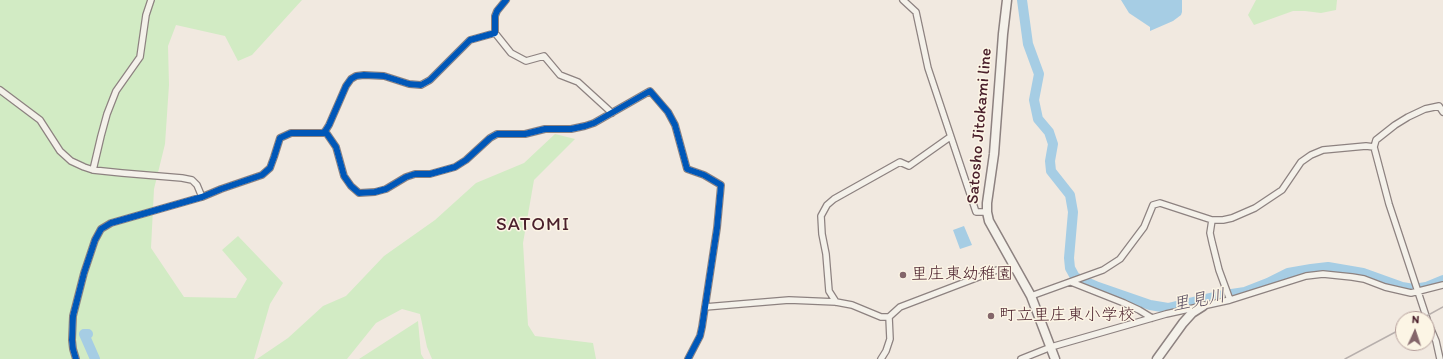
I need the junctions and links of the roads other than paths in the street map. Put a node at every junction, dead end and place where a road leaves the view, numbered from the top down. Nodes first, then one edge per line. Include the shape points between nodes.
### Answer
1 (151, 0) edge
2 (506, 0) edge
3 (903, 0) edge
4 (1007, 0) edge
5 (495, 33) junction
6 (0, 90) edge
7 (1443, 112) edge
8 (612, 113) junction
9 (325, 131) junction
10 (950, 137) junction
11 (1374, 147) junction
12 (93, 170) junction
13 (202, 197) junction
14 (987, 212) junction
15 (1212, 220) junction
16 (1015, 268) junction
17 (1072, 281) junction
18 (1443, 285) edge
19 (1418, 292) junction
20 (1031, 296) junction
21 (1230, 300) junction
22 (836, 302) junction
23 (1203, 306) junction
24 (705, 307) junction
25 (1424, 311) edge
26 (889, 316) junction
27 (1152, 318) junction
28 (1435, 339) edge
29 (1051, 347) junction
30 (76, 359) edge
31 (688, 359) edge
32 (881, 359) edge
33 (1021, 359) edge
34 (1055, 359) edge
35 (1156, 359) edge
36 (1440, 359) edge

1 - 12 street via 146,15 140,58 116,91
2 - 5 street via 495,16
3 - 10 street via 916,12 928,68
4 - 14 main road, Satosho Jitokami line
5 - 8 street via 511,53 526,61 544,56 560,75 578,82
5 - 9 street via 470,40 430,80 421,85 384,76 356,76 346,86
6 - 12 street via 40,120 60,151 71,161
7 - 11 street via 1439,106 1408,117 1376,140
8 - 9 street via 594,123 571,129 497,134 455,167 430,174 415,174 375,192 359,193 351,186 344,176 336,147
8 - 24 street via 650,91 668,112 675,125 687,169 721,185
9 - 13 street via 318,134 291,133 280,138 270,168 262,176
10 - 14 street via 976,212
10 - 22 street via 909,166 900,162 827,204 821,216 822,234 830,291
11 - 15 street via 1323,150 1310,155 1301,162 1282,190 1270,199 1232,218
11 - 19 street via 1389,204
12 - 13 street via 192,180
13 - 30 street via 111,223 100,229 84,273 73,316 72,340
14 - 16 main road, Satosho Jitokami line
15 - 17 street via 1160,203 1153,205 1144,227 1120,258 1103,270
15 - 21 street via 1212,242
16 - 20 main road, Satosho Jitokami line
16 - 26 street via 997,270 900,307
17 - 20 street
17 - 27 street via 1124,302
18 - 19 street
19 - 21 street via 1400,291 1364,279 1323,274 1296,278
19 - 25 street
20 - 29 main road, Satosho Jitokami line
21 - 23 street
22 - 24 street via 789,300
22 - 26 street via 852,305 880,317
23 - 27 street
23 - 35 main road via 1183,323
24 - 31 street via 700,336
26 - 32 street via 890,339
27 - 29 street
28 - 36 street
29 - 33 street
29 - 34 main road, Satosho Jitokami line

